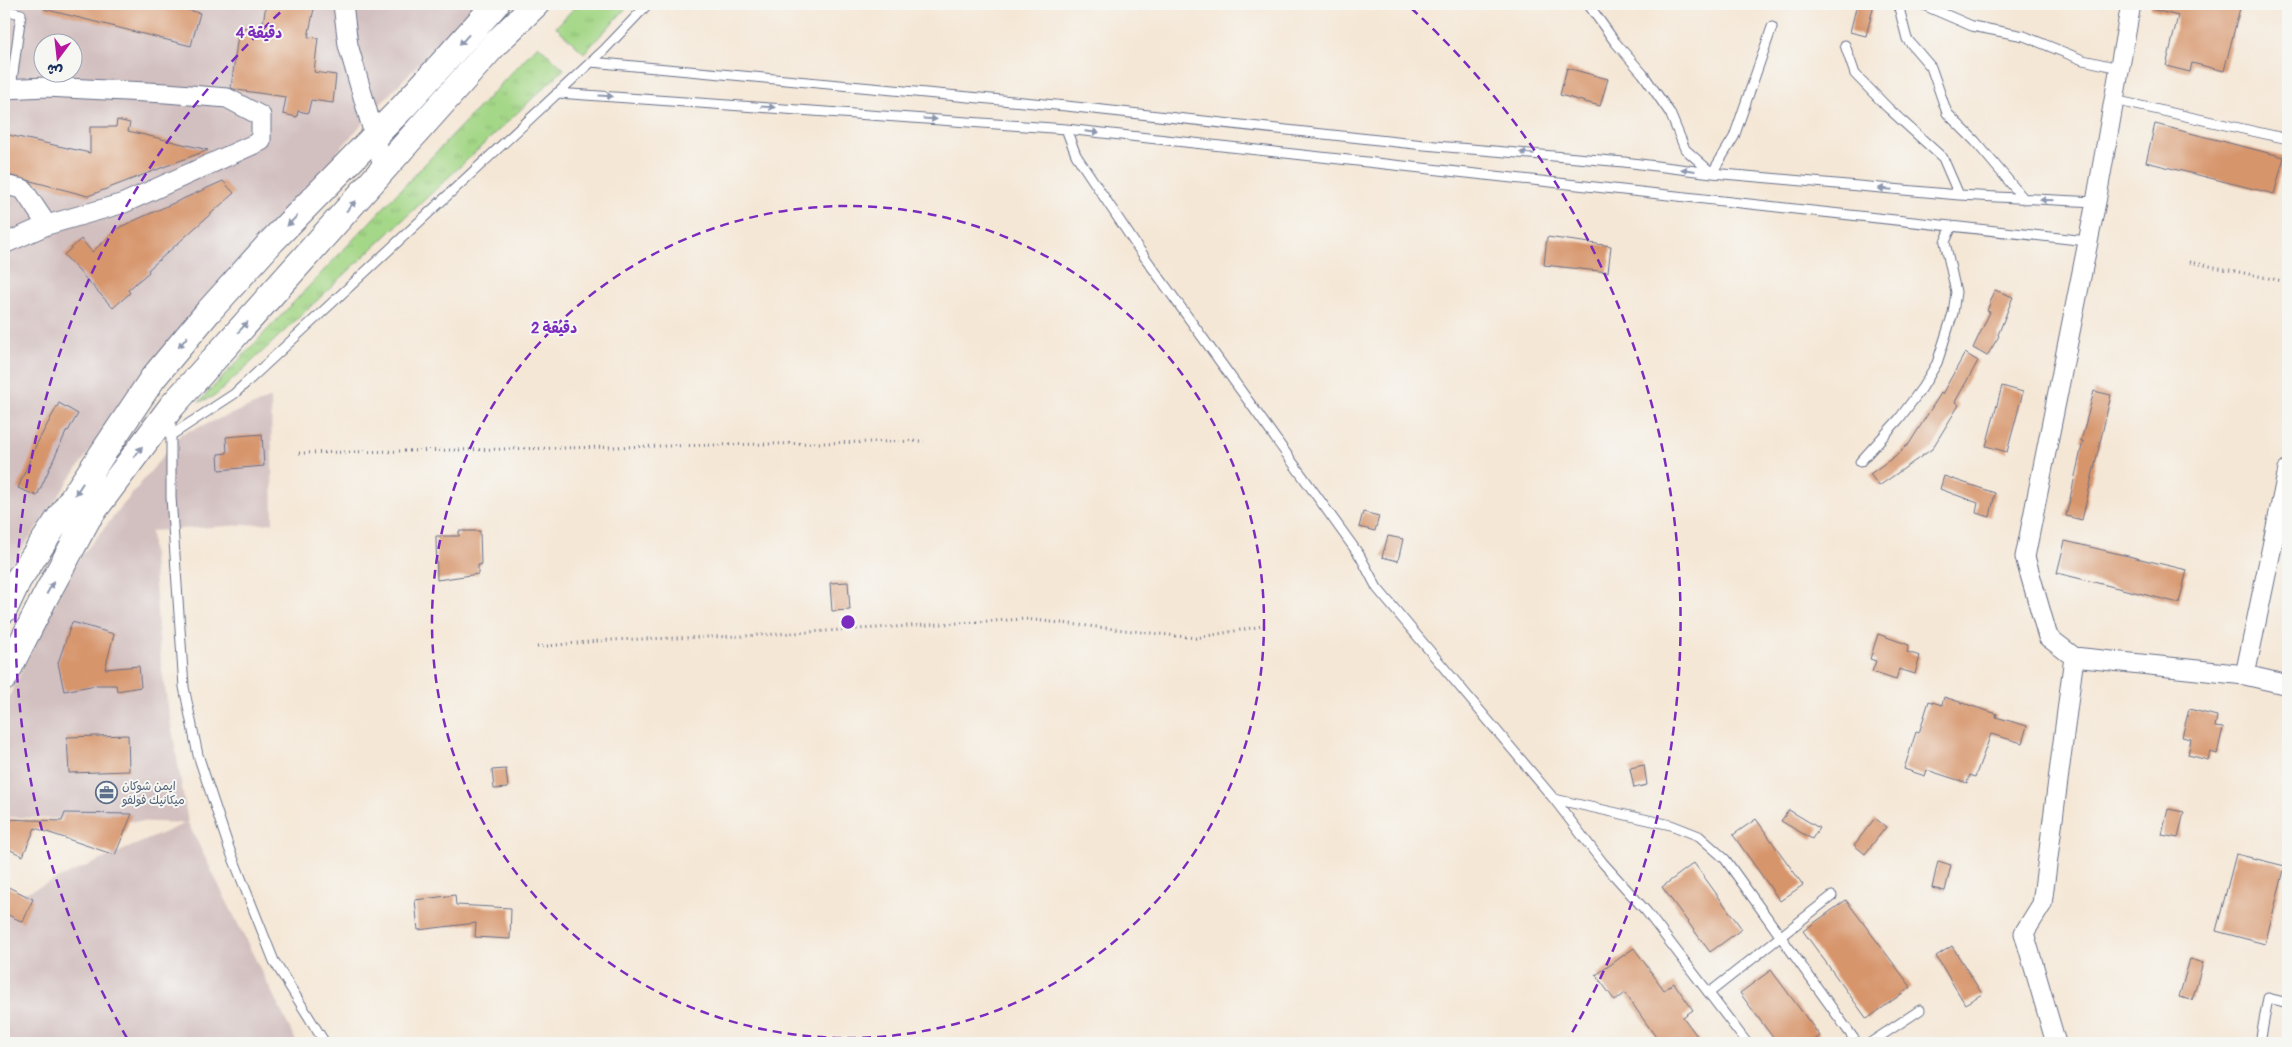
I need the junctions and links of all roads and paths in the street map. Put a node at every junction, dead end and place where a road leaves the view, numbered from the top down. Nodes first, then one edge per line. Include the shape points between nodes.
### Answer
1 (343, 4) edge
2 (496, 4) edge
3 (536, 4) edge
4 (648, 4) edge
5 (1588, 4) edge
6 (1898, 4) edge
7 (1921, 4) edge
8 (2131, 4) edge
9 (4, 10) edge
10 (1772, 27) dead end
11 (1846, 45) dead end
12 (591, 62) junction
13 (2119, 68) junction
14 (7, 89) edge
15 (557, 94) junction
16 (2114, 100) junction
17 (1066, 129) junction
18 (375, 136) junction
19 (2288, 139) edge
20 (384, 169) junction
21 (1712, 173) junction
22 (4, 185) edge
23 (1958, 195) junction
24 (2024, 200) junction
25 (2096, 202) junction
26 (47, 225) junction
27 (1952, 226) junction
28 (2088, 241) junction
29 (4, 244) edge
30 (2190, 262) dead end
31 (2288, 282) edge
32 (172, 406) junction
33 (170, 436) junction
34 (924, 441) dead end
35 (299, 453) dead end
36 (1860, 462) dead end
37 (2288, 470) edge
38 (5, 605) edge
39 (34, 617) junction
40 (1268, 625) dead end
41 (537, 647) dead end
42 (2074, 657) junction
43 (2245, 675) junction
44 (4, 678) edge
45 (2288, 685) edge
46 (1554, 799) junction
47 (1832, 896) dead end
48 (1780, 937) junction
49 (1709, 993) junction
50 (2288, 1003) edge
51 (1920, 1010) dead end
52 (325, 1043) edge
53 (1747, 1043) edge
54 (1857, 1043) edge
55 (1870, 1043) edge
56 (2056, 1043) edge
57 (2260, 1043) edge

1 - 18 street via 348,45
2 -> 18 main road
3 - 20 main road via 496,43
4 - 12 lane
5 - 21 lane via 1670,113 1685,149
6 - 24 lane via 1907,39 1930,68 1947,113
7 - 13 lane via 1972,26 2024,36 2083,60
8 - 13 street
9 - 14 lane via 21,14
10 - 21 lane via 1734,137
11 - 23 lane via 1855,74 1943,158
12 - 15 lane
21 -> 12 lane
13 - 16 street
14 - 26 street via 46,88 227,98 261,116 261,140 124,203
15 -> 17 lane
15 - 33 lane via 234,394
16 - 19 lane
16 - 25 street
17 -> 27 lane
17 - 46 lane via 1076,155 1136,245 1360,556 1377,588
18 - 20 street
18 -> 38 main road via 272,241 153,378 18,580
32 -> 20 main road
23 -> 21 lane
22 - 26 street via 23,189
23 - 24 lane
25 -> 24 lane
25 - 28 street
26 - 29 street
27 - 28 lane
27 - 36 lane via 1945,242 1956,292 1954,313 1937,363 1899,420
28 - 42 street via 2025,557 2048,636
30 - 31 path
32 - 33 lane
39 -> 32 main road via 88,518
33 - 52 lane via 184,687 198,755 229,848 274,961
34 - 35 path
37 - 43 street
38 - 39 street
39 - 44 main road
40 - 41 path via 1196,638 1024,618 743,636 609,640
42 - 43 street
42 - 56 street via 2042,904 2024,933
43 - 45 street
46 - 48 lane via 1671,825 1700,836 1725,859
46 - 49 lane
47 - 48 lane
48 - 49 lane
48 - 54 lane
49 - 53 lane
50 - 57 lane via 2268,998
51 - 55 lane

